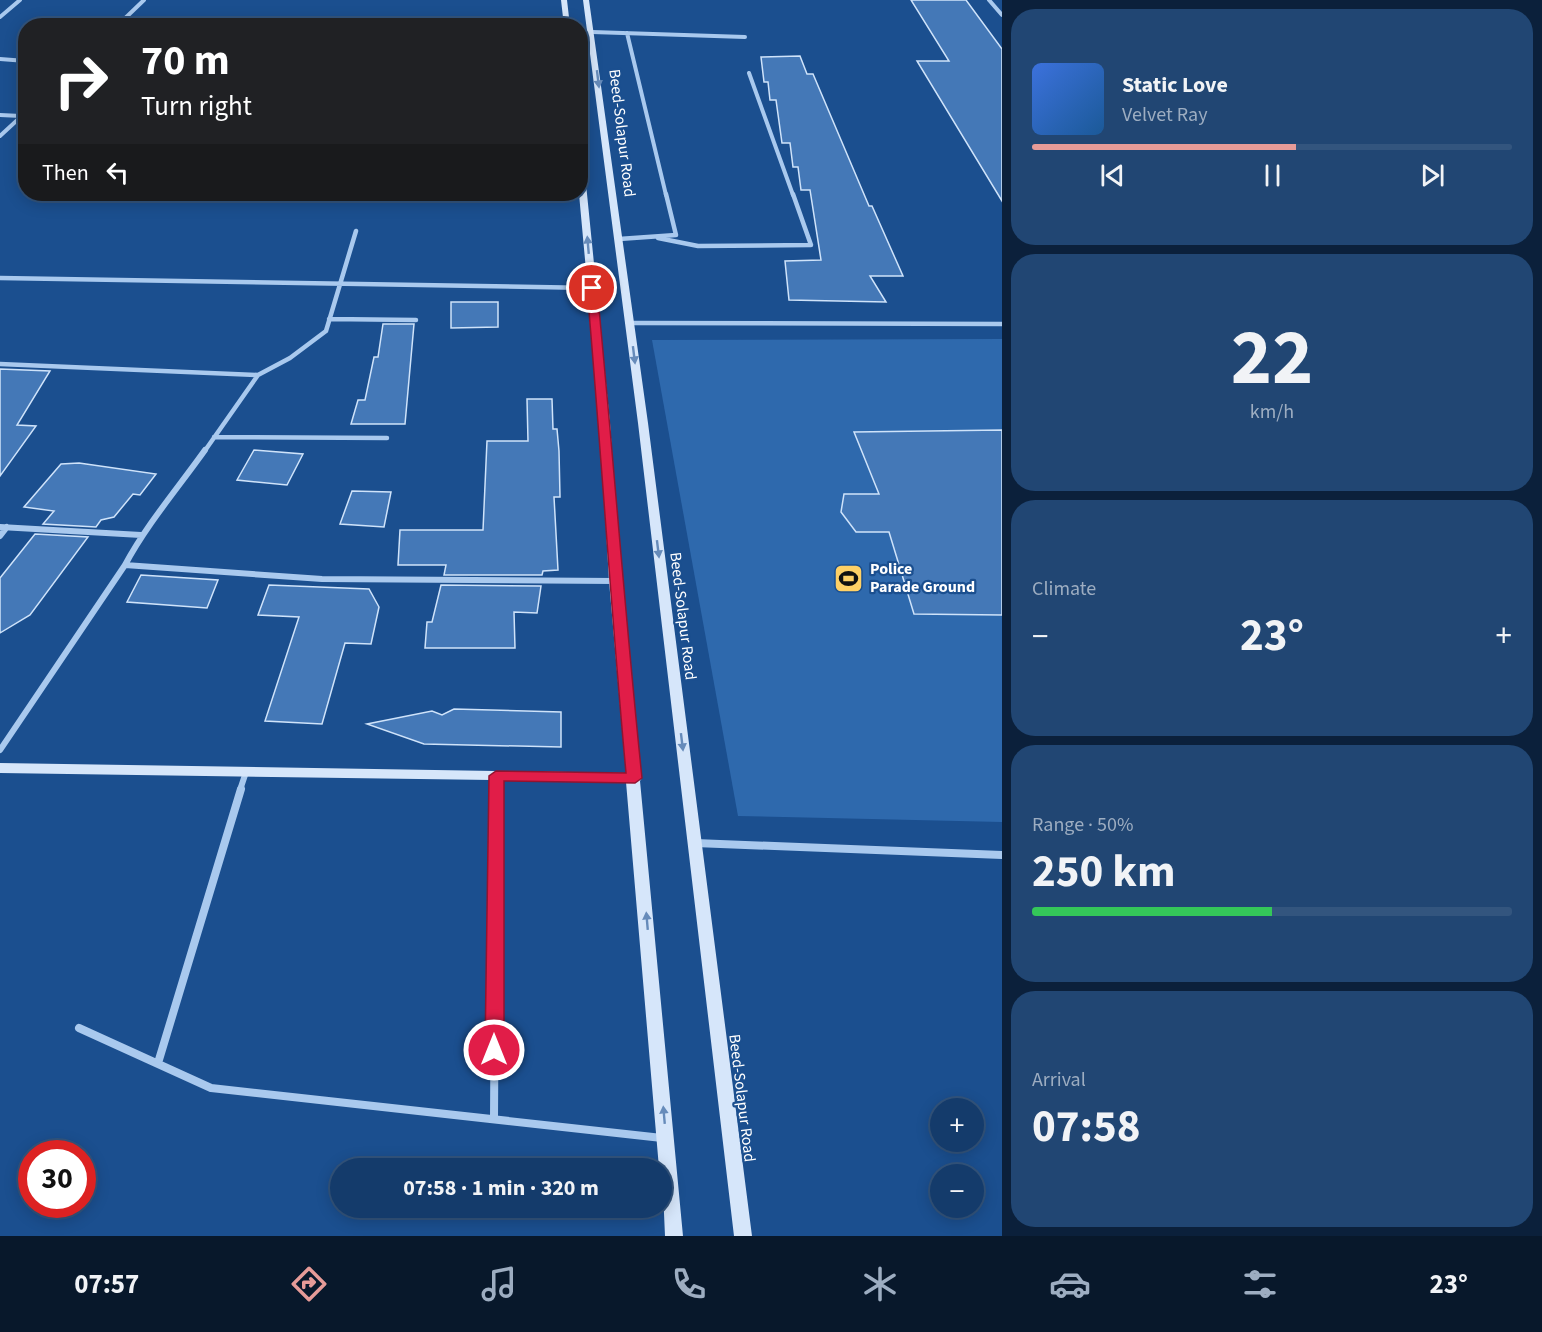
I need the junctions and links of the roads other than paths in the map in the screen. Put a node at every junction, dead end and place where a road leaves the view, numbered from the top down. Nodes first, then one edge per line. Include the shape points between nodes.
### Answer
1 (20, 0) edge
2 (144, 0) edge
3 (564, 0) edge
4 (586, 0) edge
5 (989, 0) edge
6 (1002, 15) edge
7 (0, 17) edge
8 (125, 18) edge
9 (566, 18) edge
10 (592, 32) junction
11 (627, 33) junction
12 (745, 37) dead end
13 (0, 59) edge
14 (18, 60) edge
15 (749, 73) dead end
16 (0, 115) edge
17 (18, 116) edge
18 (18, 119) edge
19 (0, 136) edge
20 (584, 201) edge
21 (356, 231) dead end
22 (658, 238) junction
23 (619, 239) junction
24 (0, 278) edge
25 (339, 284) junction
26 (592, 288) junction
27 (329, 319) junction
28 (416, 320) dead end
29 (630, 323) junction
30 (1002, 324) edge
31 (0, 364) edge
32 (258, 375) junction
33 (214, 437) junction
34 (387, 438) dead end
35 (4, 527) edge
36 (141, 535) junction
37 (0, 536) edge
38 (125, 565) junction
39 (615, 581) junction
40 (0, 750) edge
41 (0, 768) edge
42 (246, 772) junction
43 (496, 776) junction
44 (635, 778) junction
45 (694, 843) junction
46 (1002, 855) edge
47 (79, 1028) dead end
48 (158, 1063) junction
49 (494, 1119) junction
50 (666, 1139) junction
51 (674, 1236) edge
52 (743, 1236) edge

1 - 7 street
2 - 8 street
3 - 9 main road
4 - 10 main road, Beed-Solapur Road
5 - 6 street
10 - 11 street
10 -> 23 main road, Beed-Solapur Road
11 - 12 street
11 - 22 street via 676,235
13 - 14 street
15 - 22 street via 811,245 698,246
16 - 17 street
18 - 19 street
26 -> 20 main road
21 - 25 street
22 - 23 street
23 - 29 main road, Beed-Solapur Road
24 - 25 street
25 - 26 street
25 - 27 street
26 - 39 main road
27 - 28 street
27 - 32 street via 326,331 290,358
29 - 30 street
29 -> 45 main road, Beed-Solapur Road
31 - 32 street
32 - 33 street
33 - 34 street
33 - 36 street
35 - 36 street
35 - 37 street
36 - 38 street
38 - 39 street via 322,579
38 - 40 street
39 - 44 main road
41 - 42 main road
42 - 43 main road
42 - 48 street
43 - 44 main road
43 - 49 street
50 -> 44 main road
45 - 46 street
45 - 52 main road, Beed-Solapur Road
47 - 48 street
48 - 49 street via 211,1088
49 - 50 street
50 - 51 main road

